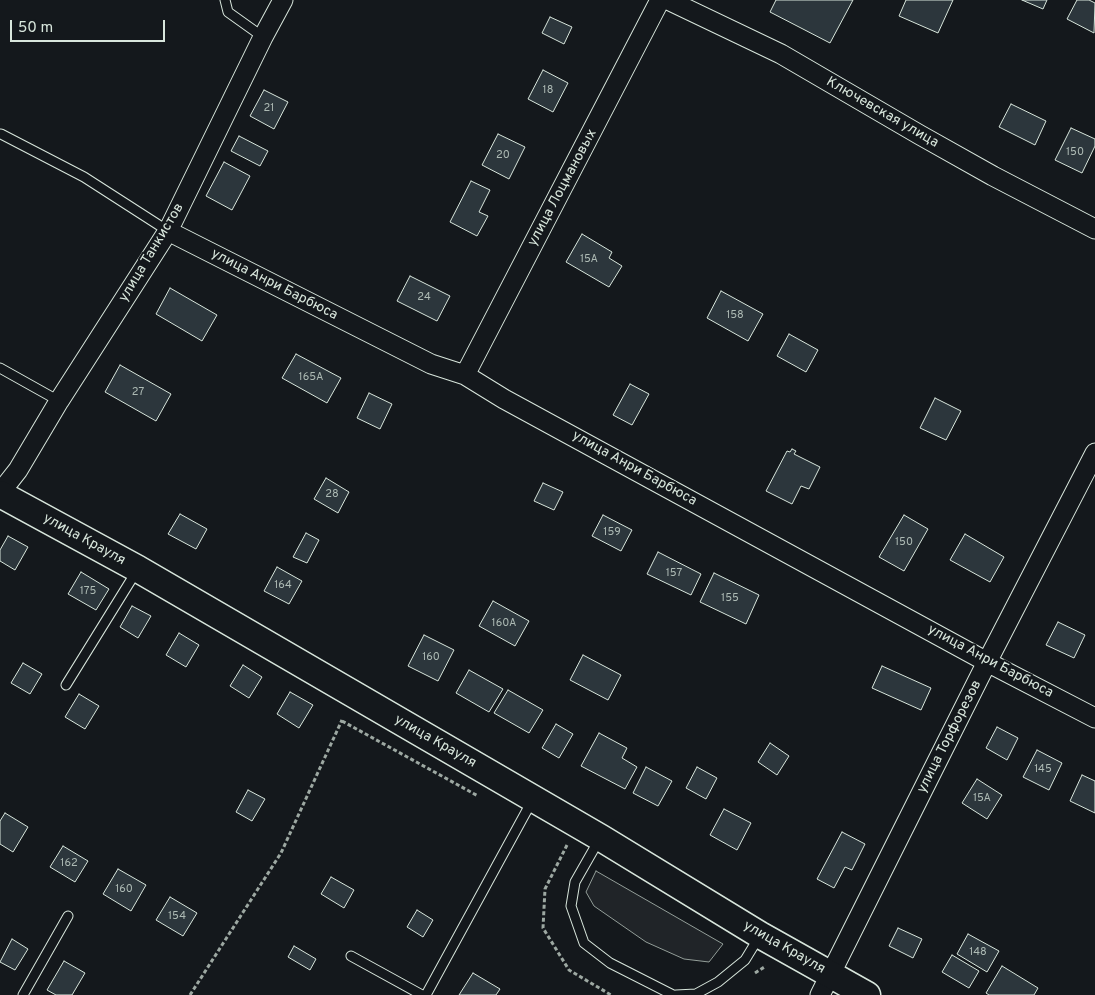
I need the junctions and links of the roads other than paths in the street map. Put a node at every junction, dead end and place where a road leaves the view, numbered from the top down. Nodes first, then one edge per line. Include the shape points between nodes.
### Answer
1 (225, 0) edge
2 (283, 0) edge
3 (660, 0) edge
4 (668, 0) edge
5 (263, 37) junction
6 (1, 134) edge
7 (1095, 229) edge
8 (168, 231) junction
9 (0, 368) edge
10 (465, 375) junction
11 (59, 401) junction
12 (1095, 452) edge
13 (0, 494) edge
14 (138, 569) junction
15 (987, 662) junction
16 (66, 685) dead end
17 (1095, 718) edge
18 (534, 799) junction
19 (601, 838) junction
20 (68, 916) dead end
21 (760, 935) junction
22 (351, 956) dead end
23 (825, 985) edge
24 (23, 995) edge
25 (422, 995) edge
26 (426, 995) edge
27 (674, 995) edge
28 (867, 995) edge

1 - 5 lane via 228,12
2 - 5 street, улица Танкистов
3 - 10 street, улица Лоцмановых
4 - 7 street, Ключевская улица via 781,54 993,176
5 - 8 street, улица Танкистов
6 - 8 lane via 84,177
8 - 10 street, улица Анри Барбюса via 431,364
8 - 11 street, улица Танкистов
9 - 11 lane
10 - 15 street, улица Анри Барбюса
11 - 13 street, улица Танкистов
12 - 15 street, улица Торфорезов
13 - 14 street, улица Крауля
14 - 16 lane
14 - 18 street, улица Крауля
15 - 17 street, улица Анри Барбюса
15 - 23 street, улица Торфорезов
18 - 19 street, улица Крауля
18 - 26 lane
19 - 21 street, улица Крауля
19 - 27 lane via 575,882 571,906 584,943 610,963
20 - 24 lane
21 - 23 street, улица Крауля
21 - 27 lane via 744,960 718,982 696,994
22 - 25 lane
23 - 28 street, улица Крауля

